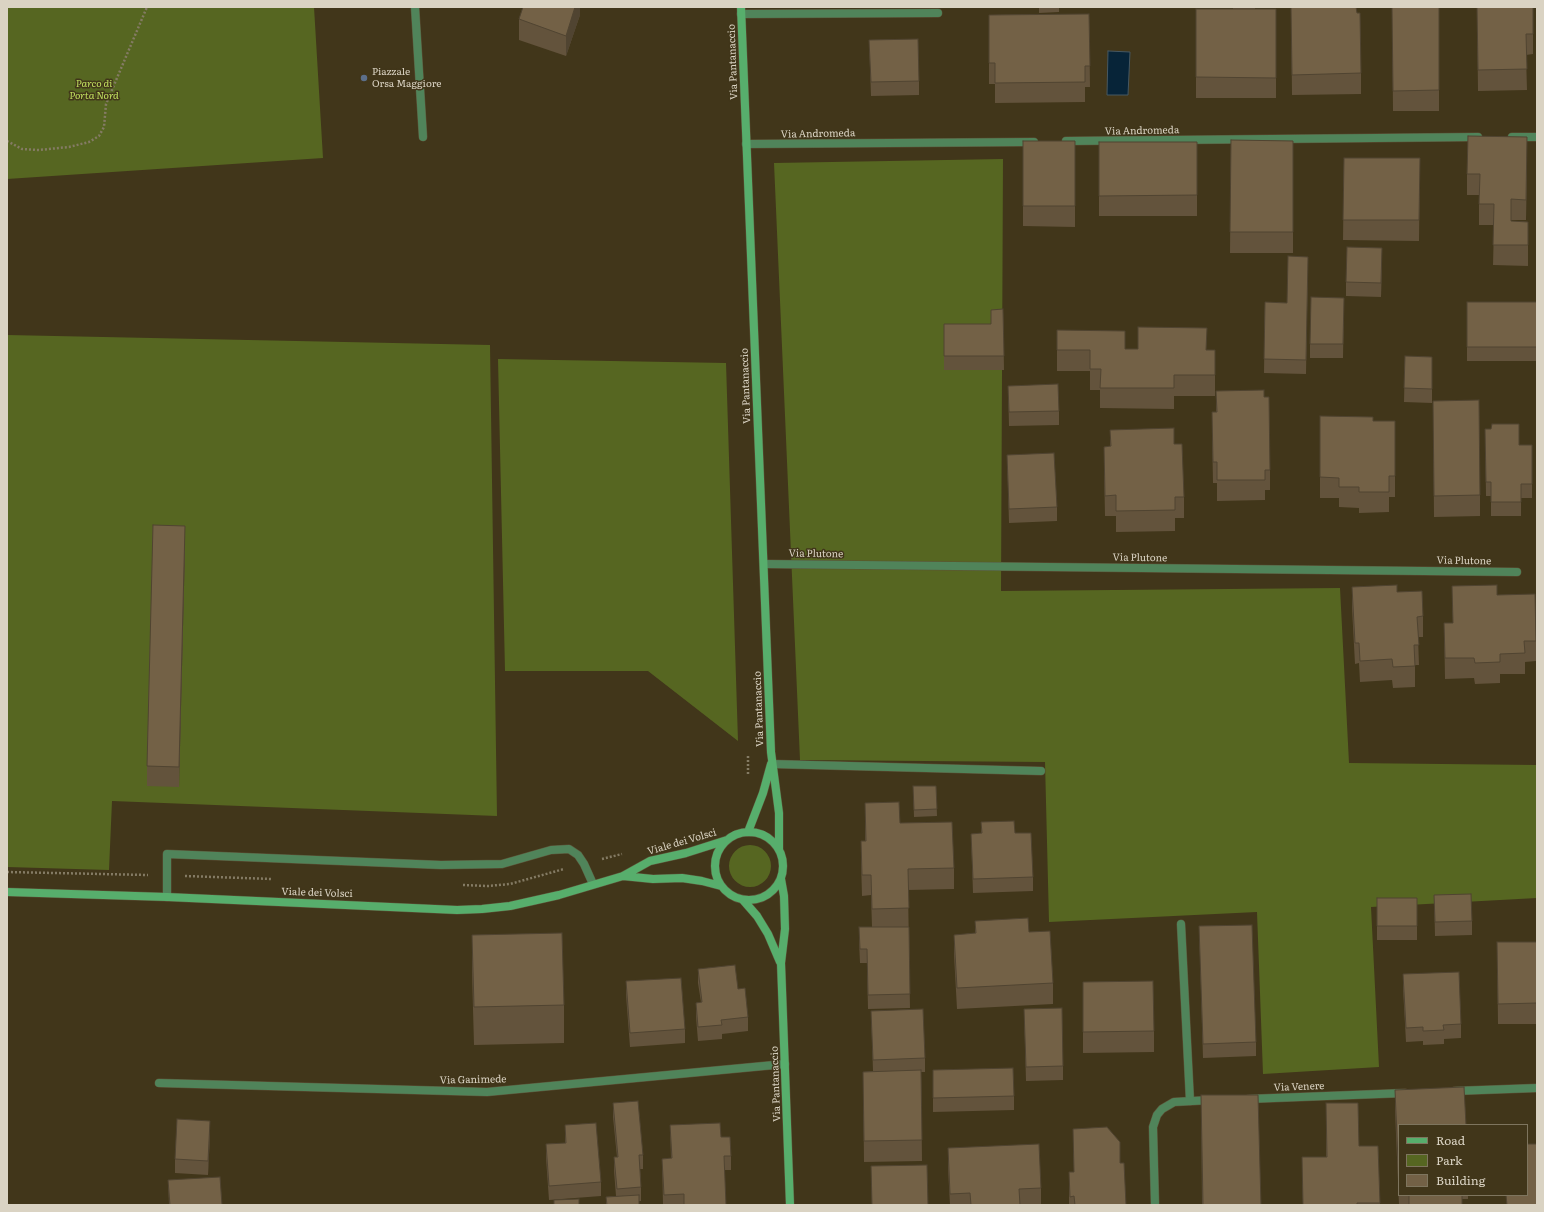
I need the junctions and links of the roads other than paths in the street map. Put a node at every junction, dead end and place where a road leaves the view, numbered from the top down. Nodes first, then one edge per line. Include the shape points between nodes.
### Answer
1 (415, 7) edge
2 (741, 10) edge
3 (938, 13) dead end
4 (423, 137) dead end
5 (1489, 137) edge
6 (1505, 137) edge
7 (1537, 137) edge
8 (1042, 142) edge
9 (1058, 142) edge
10 (746, 144) junction
11 (764, 564) junction
12 (1517, 572) dead end
13 (772, 764) junction
14 (1041, 771) dead end
15 (748, 832) junction
16 (727, 840) junction
17 (779, 850) junction
18 (622, 876) junction
19 (781, 879) junction
20 (593, 884) junction
21 (721, 886) junction
22 (7, 892) edge
23 (167, 897) junction
24 (743, 900) junction
25 (1181, 924) dead end
26 (781, 963) junction
27 (785, 1064) junction
28 (159, 1084) dead end
29 (1537, 1088) edge
30 (1442, 1091) edge
31 (1411, 1092) edge
32 (1237, 1099) edge
33 (1221, 1100) edge
34 (1190, 1101) junction
35 (790, 1205) edge
36 (1155, 1205) edge

1 - 4 street
2 - 3 street
2 - 10 street, Via Pantanaccio
5 - 9 street, Via Andromeda
6 - 7 street
8 - 10 street, Via Andromeda
10 - 11 street, Via Pantanaccio
11 - 12 street, Via Plutone
11 - 13 street, Via Pantanaccio
13 - 14 street
13 - 15 street, Via Pantanaccio via 764,794
13 - 17 street, Via Pantanaccio via 779,812
15 - 16 street via 737,834
15 - 17 street via 766,837 774,842
16 - 18 street, Viale dei Volsci via 650,861
16 - 21 street via 715,862 716,877
17 - 19 street via 783,859
18 - 20 street, Viale dei Volsci
18 - 21 street, Viale dei Volsci via 682,878
19 - 24 street via 775,889 766,896 755,900
19 - 26 street, Via Pantanaccio via 784,929
20 - 23 street, Viale dei Volsci via 517,904 457,910
20 - 23 street via 578,855 569,849 551,850 502,864 441,865 167,854
21 - 24 street via 734,897
22 - 23 street, Viale dei Volsci
24 - 26 street, Via Pantanaccio via 768,934
25 - 34 street
26 - 27 street, Via Pantanaccio
27 - 28 street, Via Ganimede via 487,1092
27 - 35 street, Via Pantanaccio
29 - 30 street
31 - 32 street, Via Venere
33 - 34 street
34 - 36 street via 1174,1102 1157,1115 1154,1121

